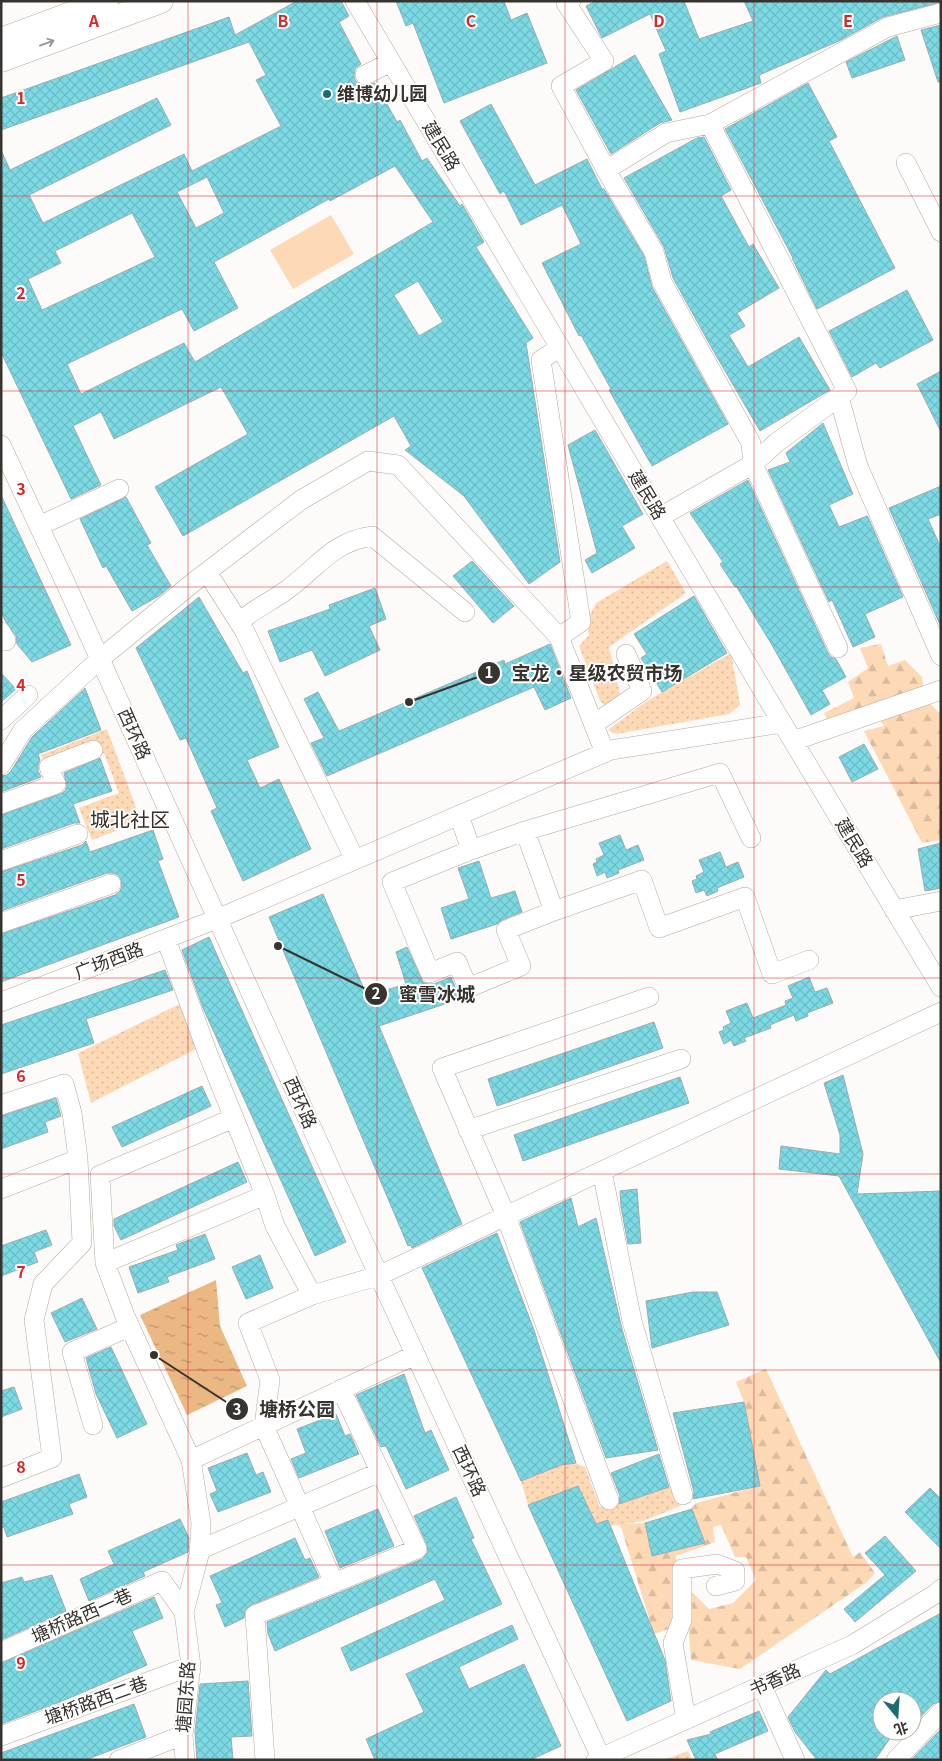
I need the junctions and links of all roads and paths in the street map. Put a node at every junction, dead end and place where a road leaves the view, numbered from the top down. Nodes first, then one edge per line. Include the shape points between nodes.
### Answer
1 (161, 1) edge
2 (355, 1) edge
3 (570, 1) edge
4 (103, 2) edge
5 (941, 13) edge
6 (1, 40) edge
7 (1, 60) edge
8 (391, 62) junction
9 (365, 75) dead end
10 (710, 124) junction
11 (906, 163) dead end
12 (606, 170) junction
13 (941, 232) edge
14 (560, 347) junction
15 (839, 397) junction
16 (1, 445) edge
17 (753, 464) junction
18 (119, 489) dead end
19 (660, 517) junction
20 (39, 526) junction
21 (207, 572) junction
22 (465, 612) dead end
23 (239, 622) junction
24 (559, 638) junction
25 (838, 648) dead end
26 (626, 654) dead end
27 (941, 656) edge
28 (100, 659) junction
29 (941, 690) edge
30 (28, 695) dead end
31 (1, 720) edge
32 (782, 723) junction
33 (594, 724) junction
34 (793, 741) junction
35 (93, 750) dead end
36 (605, 753) junction
37 (1, 765) edge
38 (1, 804) edge
39 (459, 815) junction
40 (526, 831) junction
41 (78, 834) dead end
42 (751, 838) dead end
43 (471, 850) junction
44 (355, 860) junction
45 (1, 861) edge
46 (111, 884) dead end
47 (941, 901) edge
48 (894, 910) junction
49 (554, 911) junction
50 (217, 919) junction
51 (1, 923) edge
52 (166, 939) junction
53 (809, 960) dead end
54 (941, 987) edge
55 (649, 997) dead end
56 (1, 1002) edge
57 (941, 1012) edge
58 (682, 1059) dead end
59 (1, 1105) edge
60 (234, 1118) junction
61 (468, 1130) junction
62 (78, 1159) junction
63 (602, 1171) junction
64 (1, 1189) edge
65 (265, 1195) junction
66 (506, 1216) junction
67 (105, 1263) junction
68 (378, 1276) junction
69 (312, 1294) junction
70 (130, 1327) junction
71 (415, 1355) junction
72 (341, 1389) junction
73 (93, 1424) dead end
74 (264, 1426) junction
75 (191, 1460) junction
76 (380, 1472) junction
77 (1, 1478) edge
78 (683, 1495) dead end
79 (609, 1500) dead end
80 (300, 1508) junction
81 (199, 1550) junction
82 (162, 1581) joint
83 (334, 1583) junction
84 (716, 1586) dead end
85 (941, 1589) edge
86 (184, 1612) junction
87 (1, 1652) edge
88 (191, 1666) junction
89 (762, 1686) junction
90 (941, 1712) edge
91 (686, 1720) junction
92 (1, 1736) edge
93 (183, 1736) junction
94 (599, 1759) edge
95 (118, 1760) edge
96 (185, 1760) edge
97 (265, 1760) edge
98 (795, 1760) edge
99 (896, 1760) edge

7 -> 1 main road
2 - 8 street, 建民路
3 - 12 street via 566,3 604,61 561,86
4 - 6 main road
5 - 10 street via 888,27
8 - 9 street
8 - 14 street, 建民路
10 - 12 street via 666,133
10 - 15 street via 847,391
11 - 13 street
12 - 17 street via 654,252 662,282 751,443
14 - 19 street, 建民路
14 - 24 street via 541,360 581,622
15 - 17 street
15 - 27 street via 858,466
16 - 20 street, 西环路
17 - 19 street
17 - 25 street
18 - 20 street
19 - 32 street, 建民路
20 - 28 street, 西环路
21 - 23 street
21 - 24 street via 300,500 368,461 398,465
21 - 28 street
22 - 23 street via 372,536 361,537 333,550 288,590
23 - 44 street
24 - 33 street
26 - 33 street via 642,691
28 - 37 street via 23,730
28 - 50 street, 西环路
29 - 34 street
30 - 31 street
32 - 34 street, 建民路
32 - 36 street, 广场西路
33 - 36 street
34 - 48 street, 建民路
35 - 38 street via 49,766 56,784
36 - 39 street, 广场西路
39 - 43 street
39 - 44 street, 广场西路
40 - 42 street via 720,774
40 - 43 street
40 - 49 street
41 - 45 street
43 - 49 street via 392,882 430,974 457,962 468,988 521,966 506,930
44 - 50 street, 广场西路
46 - 51 street
47 - 48 street
48 - 54 street, 建民路
49 - 53 street via 642,880 658,928 745,897 772,974
50 - 52 street, 广场西路
50 - 68 street, 西环路
52 - 56 street, 广场西路
52 - 60 street
55 - 61 street via 442,1068
57 - 63 street
58 - 61 street
59 - 62 street via 64,1084 72,1113
60 - 65 street
60 - 67 street via 100,1175
61 - 66 street
62 - 64 street
62 - 77 street via 82,1243 43,1284 34,1320 52,1458
63 - 66 street
63 - 78 street via 632,1321
65 - 67 street
65 - 69 street via 275,1226
66 - 68 street
66 - 79 street
67 - 70 street
68 - 69 street
68 - 71 street, 西环路
69 - 74 street via 248,1323 270,1380
70 - 73 street via 72,1352
70 - 75 street
71 - 72 street
71 - 94 street, 西环路
72 - 74 street
72 - 76 street
74 - 75 street
74 - 80 street
75 - 81 street via 201,1523
76 - 80 street
76 - 83 street via 417,1549
80 - 81 street
80 - 83 street
81 - 86 street
82 - 86 street, 塘园东路
82 - 87 street, 塘桥路西一巷
83 - 97 street via 255,1615
84 - 91 street via 735,1581 735,1571 717,1564 682,1569 682,1620 673,1643
85 - 89 street, 书香路 via 852,1645
86 - 88 street, 塘园东路
88 - 92 street, 塘桥路西二巷
88 - 93 street, 塘园东路
89 - 91 street, 书香路
89 - 98 street
90 - 99 street
91 - 94 street, 书香路
93 - 95 street
93 - 96 street, 塘园东路

